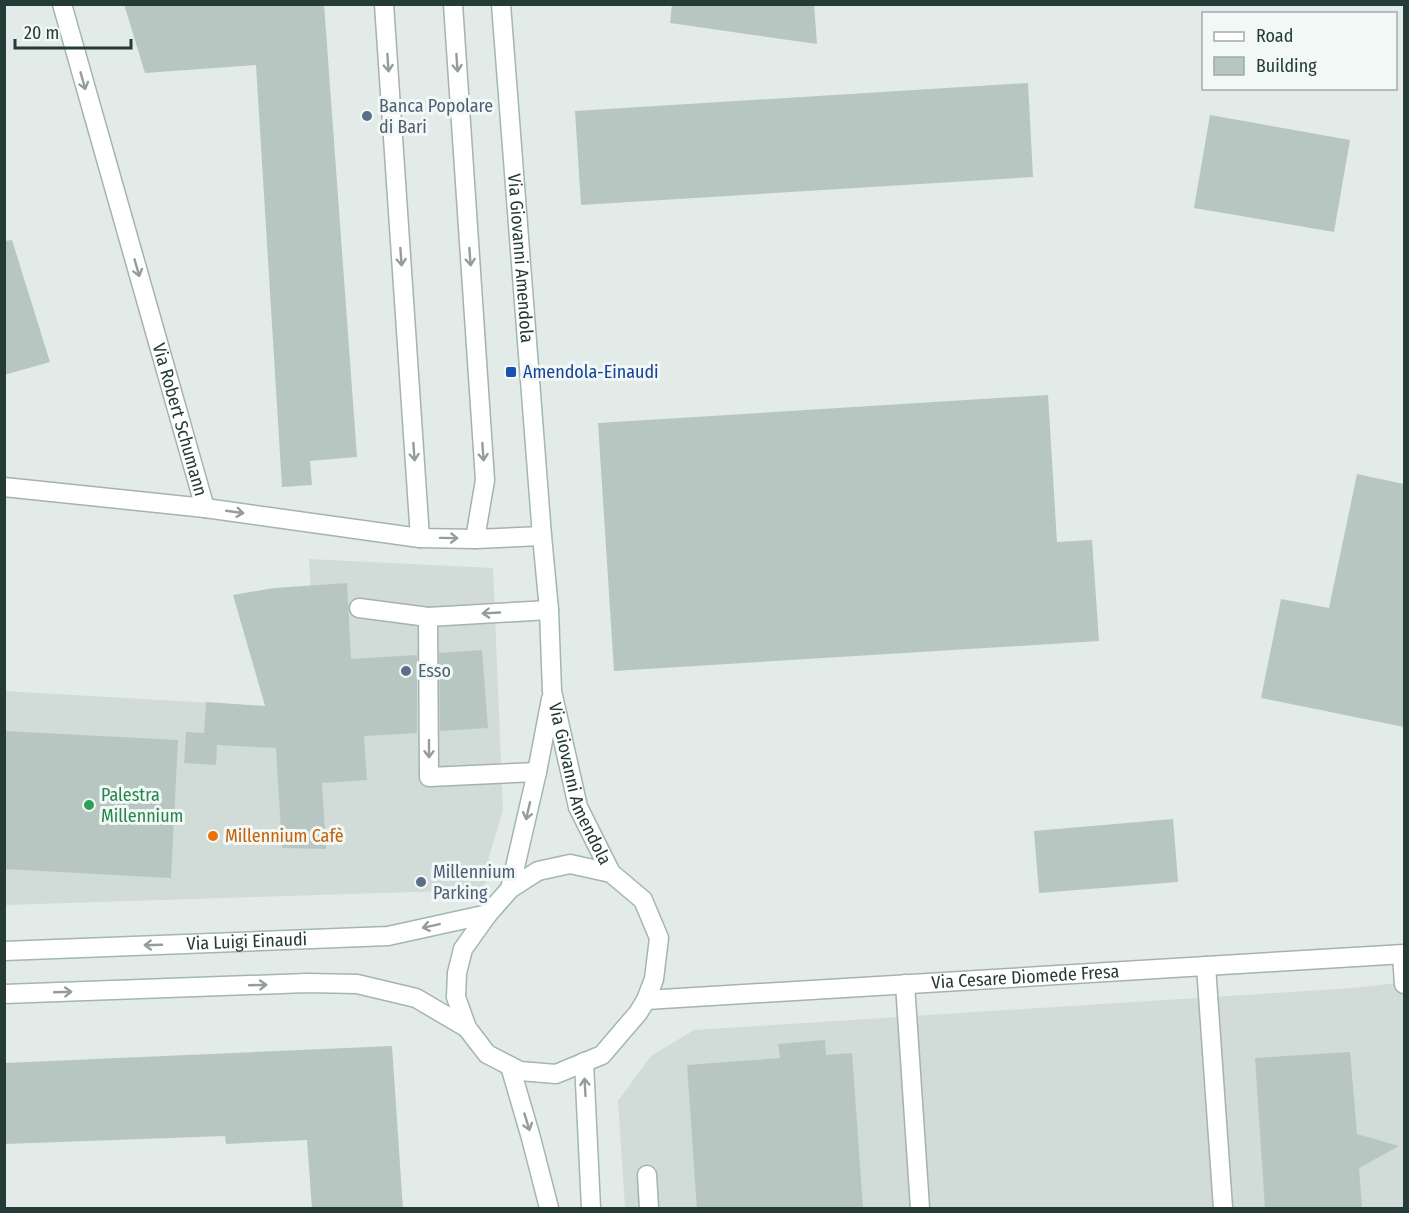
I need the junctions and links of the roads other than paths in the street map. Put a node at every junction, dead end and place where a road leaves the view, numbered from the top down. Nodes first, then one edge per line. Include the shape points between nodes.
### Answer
1 (62, 4) edge
2 (384, 4) edge
3 (453, 4) edge
4 (501, 4) edge
5 (4, 487) edge
6 (205, 508) junction
7 (542, 536) junction
8 (420, 538) junction
9 (475, 539) junction
10 (359, 608) dead end
11 (549, 610) junction
12 (428, 617) junction
13 (552, 691) junction
14 (537, 772) junction
15 (611, 873) junction
16 (510, 889) junction
17 (488, 914) junction
18 (4, 951) edge
19 (1403, 954) edge
20 (1206, 966) junction
21 (905, 984) junction
22 (1404, 984) edge
23 (4, 994) edge
24 (646, 1000) junction
25 (466, 1028) junction
26 (584, 1062) junction
27 (510, 1066) junction
28 (647, 1175) dead end
29 (549, 1209) edge
30 (591, 1209) edge
31 (649, 1209) edge
32 (920, 1209) edge
33 (1223, 1209) edge

1 -> 6 main road, Via Robert Schumann
2 -> 8 main road
3 -> 9 main road via 485,480
4 - 7 main road, Via Giovanni Amendola
5 - 6 main road
6 -> 8 main road, Via Robert Schumann
7 - 9 main road, Via Robert Schumann
7 - 11 main road, Via Giovanni Amendola
8 -> 9 main road, Via Robert Schumann
10 - 12 main road
11 -> 12 main road
11 - 13 main road, Via Giovanni Amendola
12 -> 14 main road via 429,777
13 - 14 main road, Via Giovanni Amendola
13 - 15 main road, Via Giovanni Amendola via 578,807
14 -> 16 main road, Via Giovanni Amendola
15 - 16 main road, Via Giovanni Amendola via 570,864 538,871
15 - 24 main road, Via Giovanni Amendola via 643,900 659,938 654,979
16 - 17 main road, Via Giovanni Amendola
17 -> 18 main road, Via Luigi Einaudi via 388,936
17 - 25 main road, Via Giovanni Amendola via 464,949 457,973 456,997
19 - 20 main road, Via Cesare Diomede Fresa
19 - 22 main road
20 - 21 main road, Via Cesare Diomede Fresa
20 - 33 main road
21 - 24 main road, Via Cesare Diomede Fresa
21 - 32 main road
23 -> 25 main road via 357,984 416,998
24 - 26 main road, Via Giovanni Amendola via 602,1055
25 - 27 main road, Via Giovanni Amendola via 487,1054
26 - 27 main road, Via Giovanni Amendola via 556,1074 520,1071
30 -> 26 main road
27 -> 29 main road
28 - 31 main road

